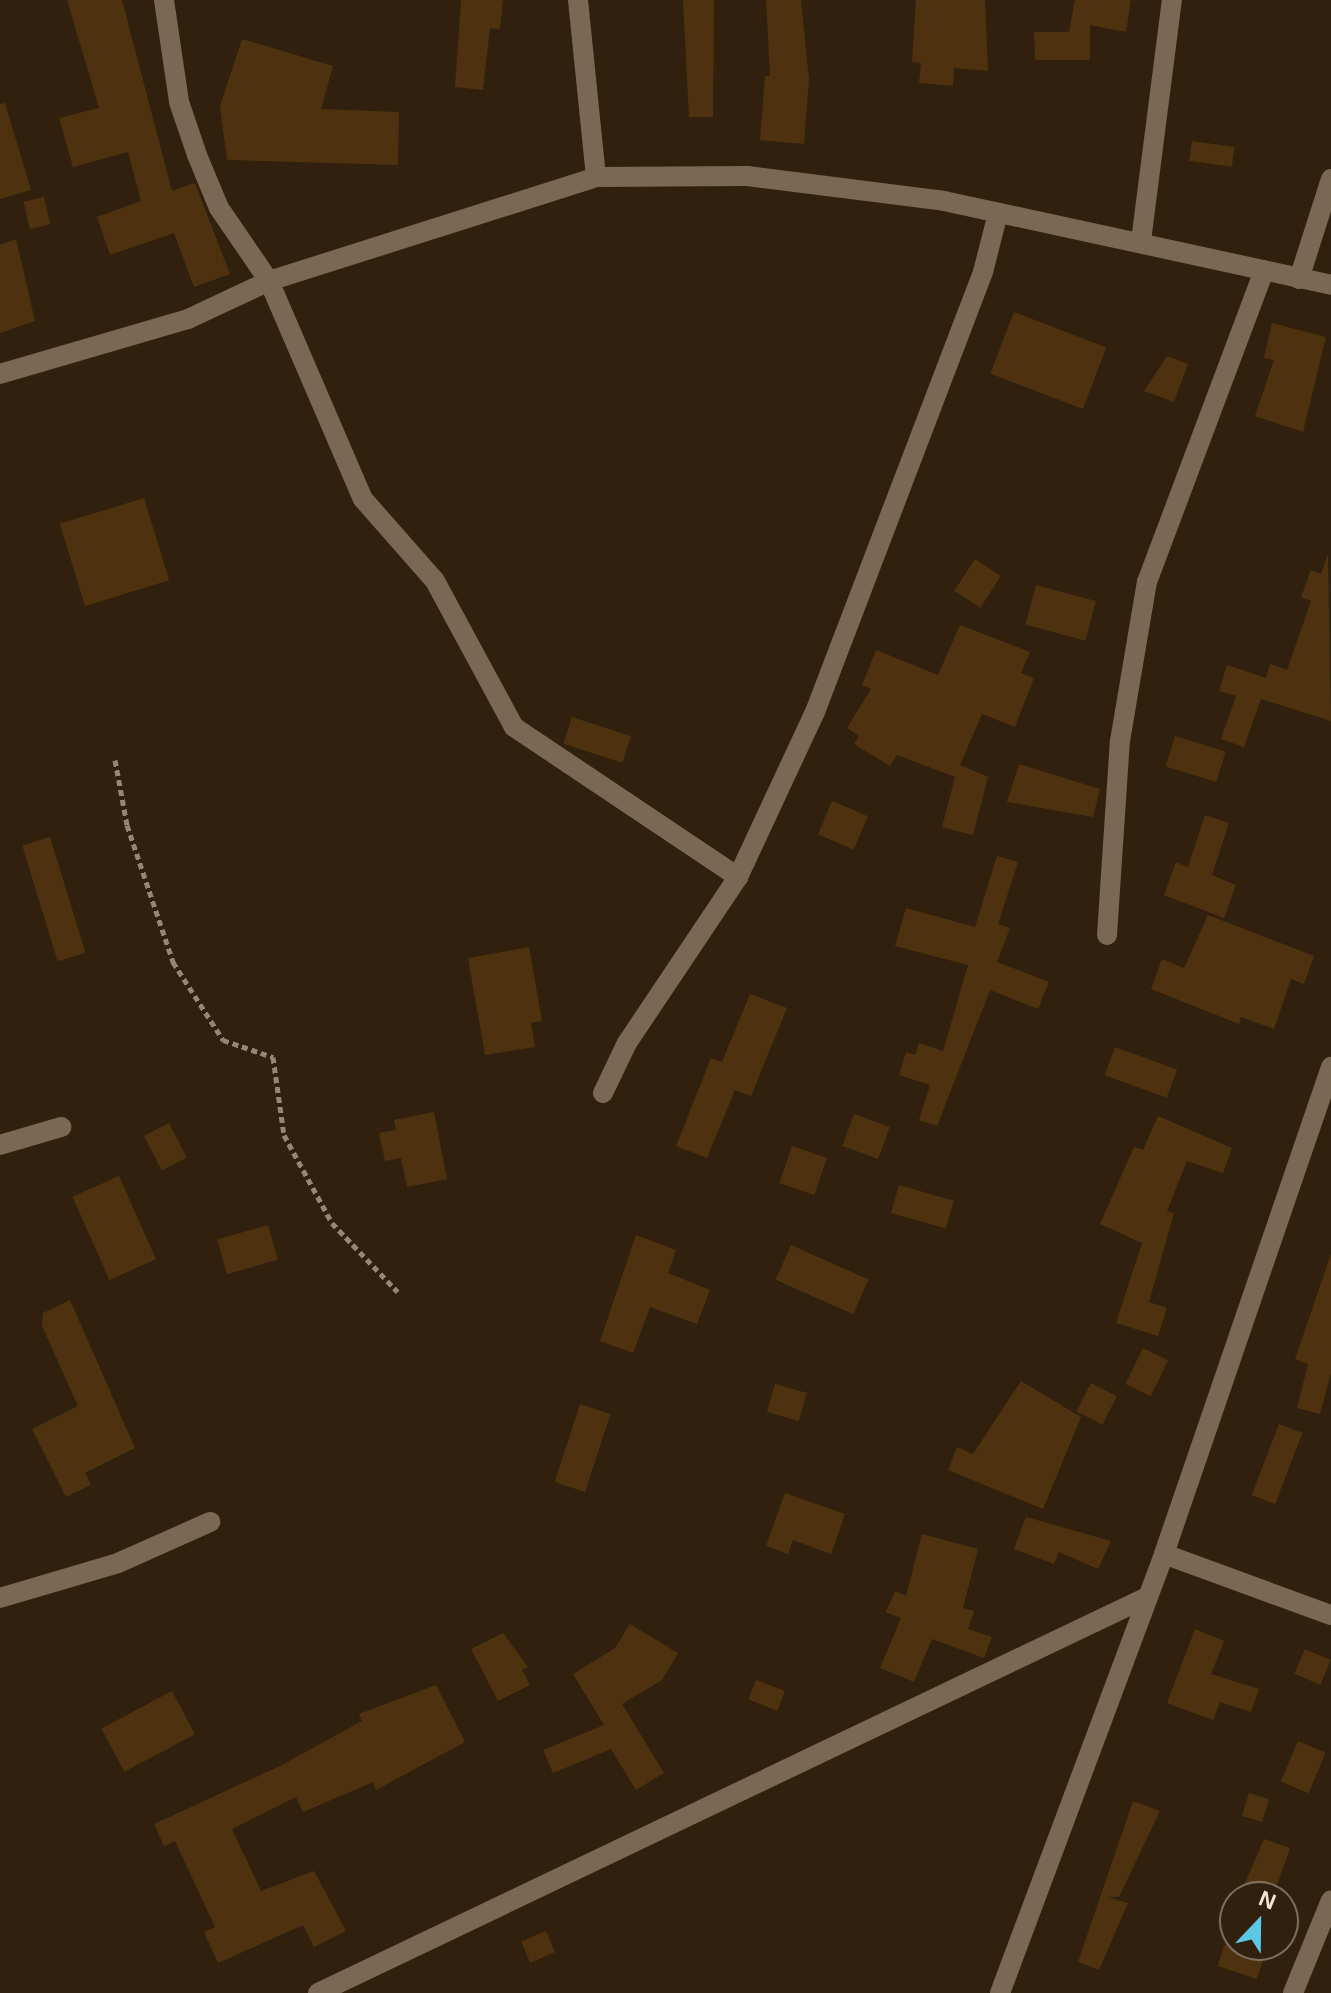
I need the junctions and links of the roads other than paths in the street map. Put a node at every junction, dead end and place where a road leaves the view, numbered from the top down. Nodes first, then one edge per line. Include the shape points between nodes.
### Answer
1 (164, 0) edge
2 (578, 0) edge
3 (1172, 0) edge
4 (596, 177) junction
5 (1331, 179) edge
6 (998, 213) junction
7 (1141, 241) junction
8 (1264, 270) junction
9 (1299, 279) junction
10 (269, 281) junction
11 (1331, 285) edge
12 (0, 374) edge
13 (738, 877) junction
14 (1107, 935) dead end
15 (1331, 1067) edge
16 (603, 1093) dead end
17 (61, 1127) dead end
18 (0, 1145) edge
19 (210, 1522) dead end
20 (1164, 1554) junction
21 (0, 1598) edge
22 (1145, 1598) junction
23 (1331, 1615) edge
24 (1331, 1900) edge
25 (318, 1993) edge
26 (1000, 1993) edge
27 (1293, 1993) edge

1 - 10 street via 179,102 197,155 219,208
2 - 4 street
3 - 7 street
4 - 6 street via 747,176
4 - 10 street
5 - 9 street
6 - 7 street
6 - 13 street via 983,272 815,712
7 - 8 street
8 - 9 street
8 - 14 street via 1147,582 1120,741
9 - 11 street
10 - 12 street via 188,319
10 - 13 street via 363,499 435,581 514,727
13 - 16 street via 627,1043
15 - 20 street
17 - 18 street
19 - 21 street via 118,1563
20 - 22 street
20 - 23 street
22 - 25 street
22 - 26 street
24 - 27 street

